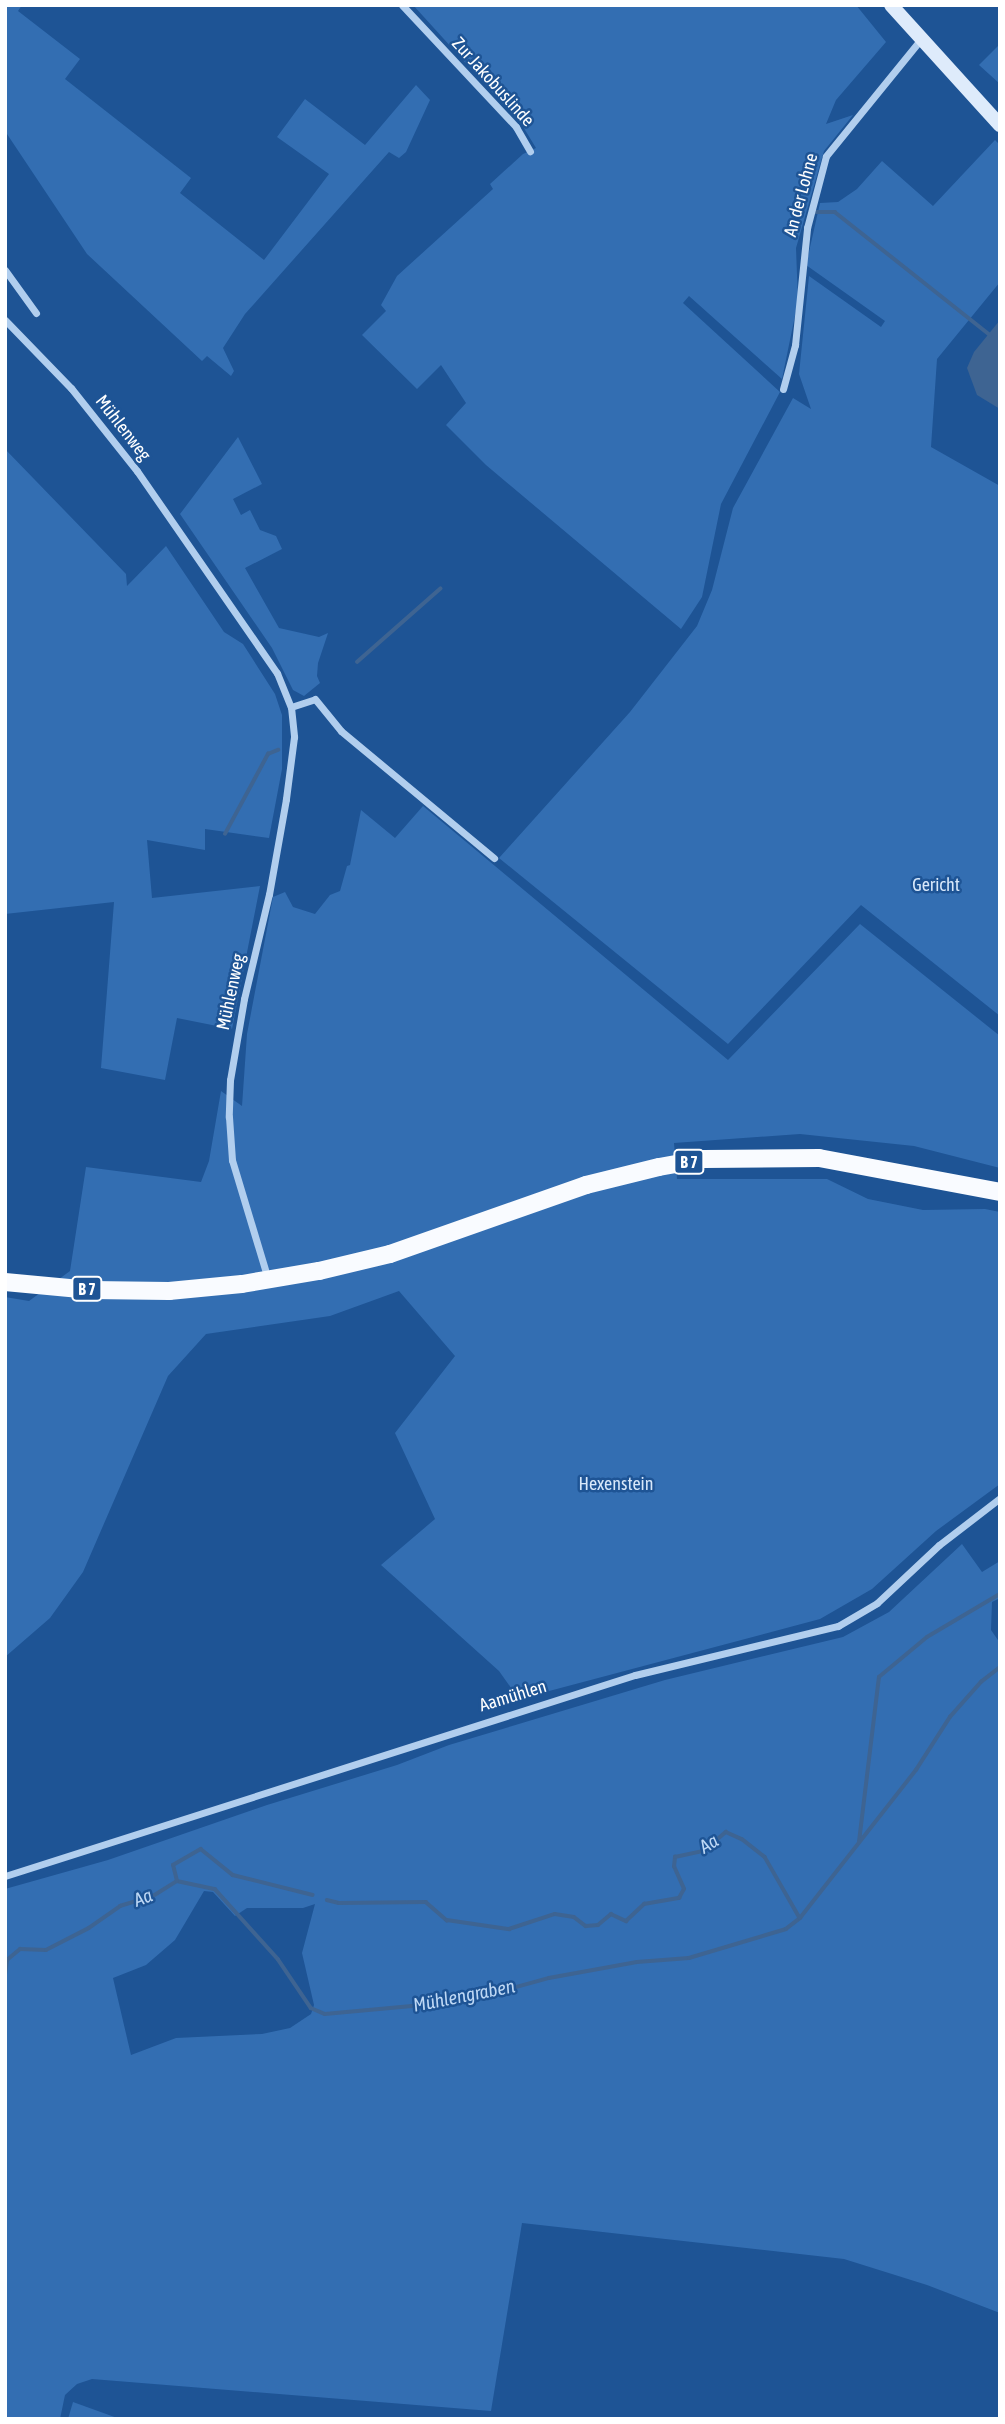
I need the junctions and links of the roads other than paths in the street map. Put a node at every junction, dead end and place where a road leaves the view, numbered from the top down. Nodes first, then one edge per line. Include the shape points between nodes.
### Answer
1 (402, 5) edge
2 (891, 5) edge
3 (921, 39) junction
4 (1000, 125) edge
5 (530, 151) dead end
6 (5, 270) edge
7 (36, 313) dead end
8 (5, 320) edge
9 (783, 389) dead end
10 (291, 707) junction
11 (494, 858) dead end
12 (1000, 1192) edge
13 (268, 1280) junction
14 (5, 1282) edge
15 (1000, 1498) edge
16 (5, 1876) edge

1 - 5 street, Zur Jakobuslinde via 516,127
2 - 3 street
3 - 4 street
3 - 9 street, An der Lohne via 826,156 807,228 795,345
6 - 7 street
8 - 10 street, Mühlenweg via 71,388 137,471 277,673
10 - 11 street via 315,699 341,731
10 - 13 street, Mühlenweg via 294,737 286,799 230,1080 232,1160
12 - 13 main road, B 7 via 819,1158 704,1159 586,1185 390,1254
13 - 14 main road, B 7 via 169,1291
15 - 16 street, Aamühlen via 939,1545 871,1608 838,1626 635,1675

